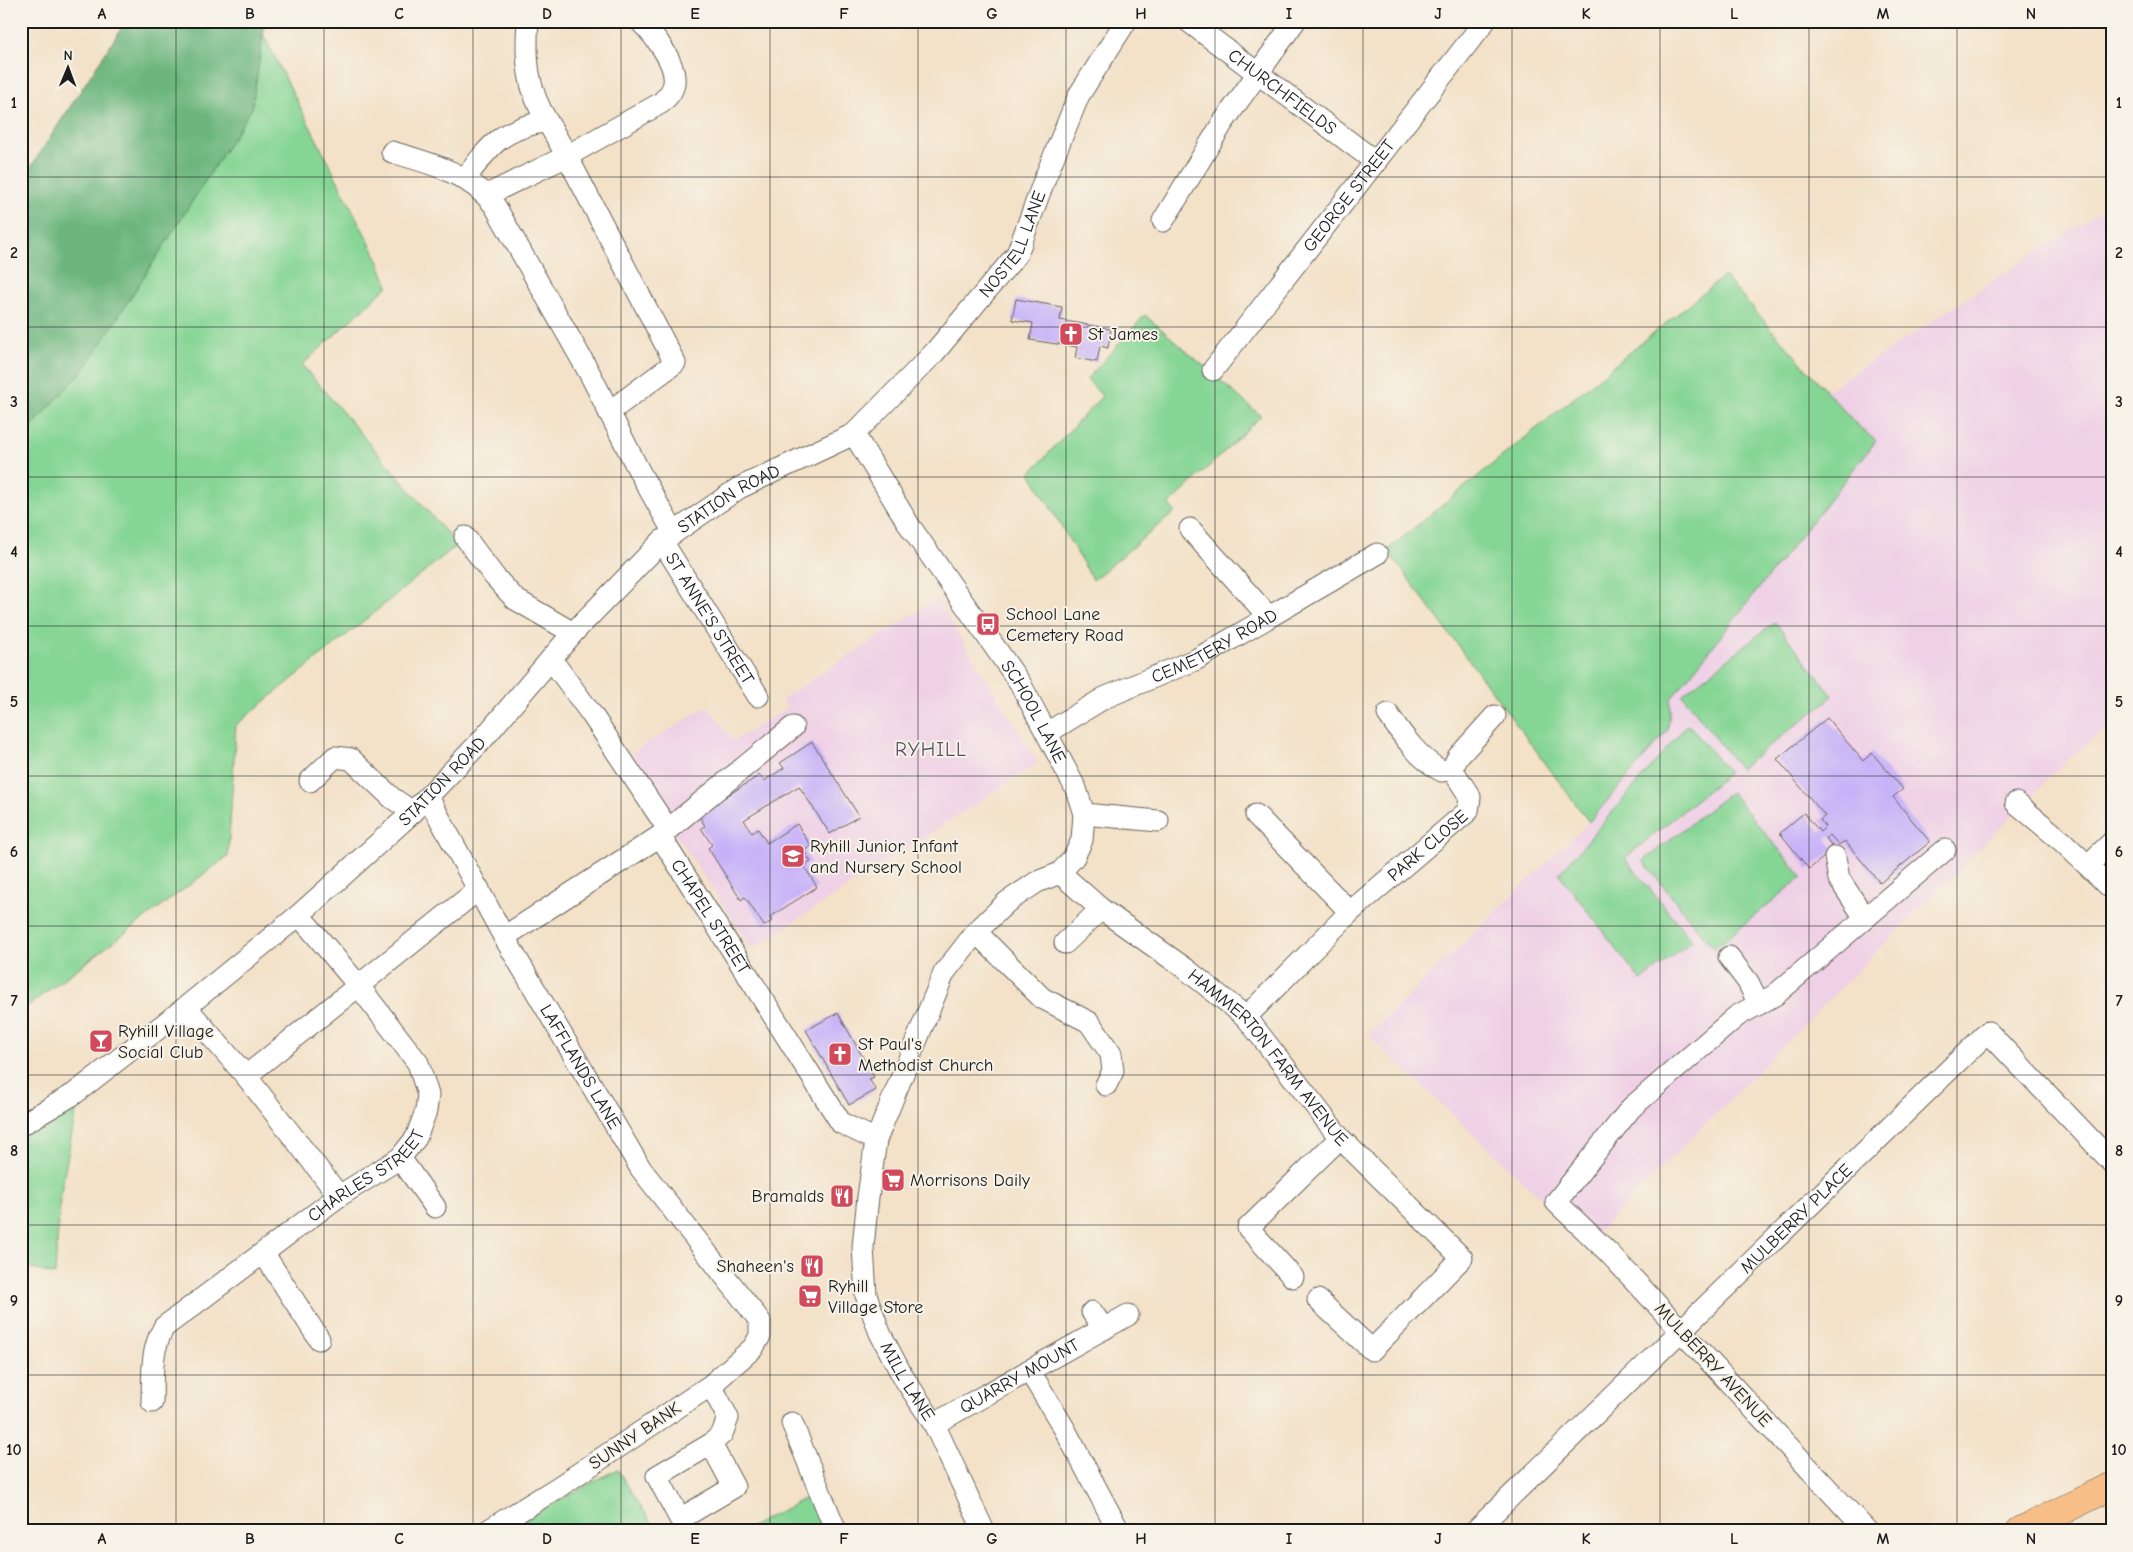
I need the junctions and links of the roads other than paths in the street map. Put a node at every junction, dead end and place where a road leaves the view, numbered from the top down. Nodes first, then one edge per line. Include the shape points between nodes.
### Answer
1 (528, 21) edge
2 (640, 21) edge
3 (1126, 21) edge
4 (1188, 21) edge
5 (1295, 21) edge
6 (1485, 21) edge
7 (1259, 73) junction
8 (547, 120) junction
9 (392, 152) dead end
10 (567, 156) junction
11 (1376, 162) junction
12 (465, 179) junction
13 (487, 195) junction
14 (1163, 221) dead end
15 (1213, 370) dead end
16 (609, 412) junction
17 (854, 434) junction
18 (1190, 528) dead end
19 (465, 537) dead end
20 (668, 537) junction
21 (1377, 554) dead end
22 (1268, 616) junction
23 (573, 633) junction
24 (551, 659) junction
25 (758, 696) dead end
26 (1388, 714) dead end
27 (1495, 716) dead end
28 (793, 728) dead end
29 (1047, 733) junction
30 (1452, 769) junction
31 (310, 781) dead end
32 (428, 797) junction
33 (2016, 802) dead end
34 (413, 812) junction
35 (1084, 814) junction
36 (1256, 815) dead end
37 (1158, 821) dead end
38 (664, 832) junction
39 (2112, 842) edge
40 (1945, 850) dead end
41 (1835, 857) dead end
42 (2088, 865) junction
43 (1060, 874) junction
44 (478, 889) junction
45 (2112, 889) edge
46 (1101, 909) junction
47 (1350, 912) junction
48 (299, 915) junction
49 (1865, 918) junction
50 (976, 932) junction
51 (504, 937) junction
52 (1065, 943) dead end
53 (1729, 957) dead end
54 (358, 985) junction
55 (1759, 1004) junction
56 (186, 1007) junction
57 (1246, 1017) junction
58 (246, 1076) junction
59 (1106, 1085) dead end
60 (21, 1125) edge
61 (1340, 1138) junction
62 (876, 1140) junction
63 (400, 1158) junction
64 (2112, 1162) edge
65 (339, 1196) junction
66 (435, 1206) dead end
67 (264, 1254) junction
68 (1293, 1277) dead end
69 (1318, 1300) dead end
70 (1128, 1315) dead end
71 (760, 1321) joint
72 (1681, 1331) junction
73 (319, 1339) dead end
74 (1029, 1370) junction
75 (711, 1385) junction
76 (152, 1402) dead end
77 (792, 1423) dead end
78 (934, 1424) junction
79 (711, 1444) dead end
80 (2112, 1486) edge
81 (487, 1531) edge
82 (836, 1531) edge
83 (984, 1531) edge
84 (1119, 1531) edge
85 (1474, 1531) edge
86 (1867, 1531) edge
87 (2020, 1531) edge

1 - 8 street via 526,64 536,103
2 - 10 street via 672,68 674,83 670,95
3 - 17 street, NOSTELL LANE via 1079,95 1017,254 934,353
4 - 7 street, CHURCHFIELDS
5 - 7 street
6 - 11 street, GEORGE STREET
7 - 11 street, CHURCHFIELDS
7 - 14 street via 1222,124
8 - 10 street
8 - 12 street via 529,123 503,135 489,147
9 - 12 street
10 - 13 street
10 - 16 street via 675,363
11 - 15 street, GEORGE STREET
12 - 13 street
13 - 16 street, ST ANNE'S STREET
16 - 20 street, ST ANNE'S STREET
17 - 20 street, STATION ROAD via 739,488
17 - 29 street, SCHOOL LANE via 925,548 1020,683
18 - 22 street
19 - 23 street via 515,599
20 - 23 street, STATION ROAD
20 - 25 street, ST ANNE'S STREET
21 - 22 street, CEMETERY ROAD
22 - 29 street, CEMETERY ROAD via 1197,659 1104,698
23 - 24 street, STATION ROAD
24 - 32 street, STATION ROAD
24 - 38 street, CHAPEL STREET via 592,715
26 - 30 street via 1402,734 1435,767 1442,771
27 - 30 street via 1458,757
28 - 38 street
29 - 35 street, SCHOOL LANE via 1076,789
30 - 47 street, PARK CLOSE via 1470,797 1468,811
31 - 34 street via 335,757 351,759 392,798
32 - 34 street, STATION ROAD
32 - 44 street, LAFFLANDS LANE
33 - 42 street
34 - 48 street, STATION ROAD
35 - 37 street
35 - 43 street, SCHOOL LANE via 1082,840 1074,857
36 - 47 street
38 - 51 street
38 - 62 street, CHAPEL STREET via 841,1123
39 - 42 street
40 - 49 street
41 - 49 street via 1839,879
42 - 45 street
43 - 46 street, HAMMERTON FARM AVENUE
43 - 50 street, MILL LANE via 1037,882 1007,902
44 - 51 street, LAFFLANDS LANE
44 - 54 street
46 - 52 street
46 - 57 street, HAMMERTON FARM AVENUE via 1186,968
47 - 57 street, PARK CLOSE
48 - 54 street, CHARLES STREET
48 - 56 street, STATION ROAD
49 - 55 street via 1775,995
50 - 59 street via 1026,984 1054,1006 1089,1022 1111,1054 1113,1071
50 - 62 street, MILL LANE via 944,973
51 - 71 street, LAFFLANDS LANE via 641,1169
53 - 55 street via 1748,982
54 - 58 street
54 - 63 street, CHARLES STREET via 418,1063 425,1080 428,1095 426,1111 416,1138
55 - 72 street, MULBERRY AVENUE via 1737,1016 1631,1108 1556,1202 1609,1253
56 - 58 street
56 - 60 street, STATION ROAD via 74,1094
57 - 61 street, HAMMERTON FARM AVENUE
58 - 65 street
61 - 68 street via 1248,1228
61 - 69 street, HAMMERTON FARM AVENUE via 1462,1258 1372,1350
62 - 78 street, MILL LANE via 862,1247 866,1295 880,1333 902,1375
63 - 65 street, CHARLES STREET
63 - 66 street
64 - 72 street, MULBERRY PLACE via 1988,1032
65 - 67 street, CHARLES STREET
67 - 73 street
67 - 76 street, CHARLES STREET via 164,1327 156,1341 153,1356
70 - 74 street, QUARRY MOUNT via 1098,1320
71 - 75 street, SUNNY BANK via 760,1336 753,1348
72 - 85 street, MULBERRY PLACE
72 - 86 street, MULBERRY AVENUE
74 - 78 street, QUARRY MOUNT
74 - 84 street
75 - 79 street via 728,1418 722,1434
75 - 81 street, SUNNY BANK
77 - 82 street
78 - 83 street, MILL LANE
80 - 87 main road

